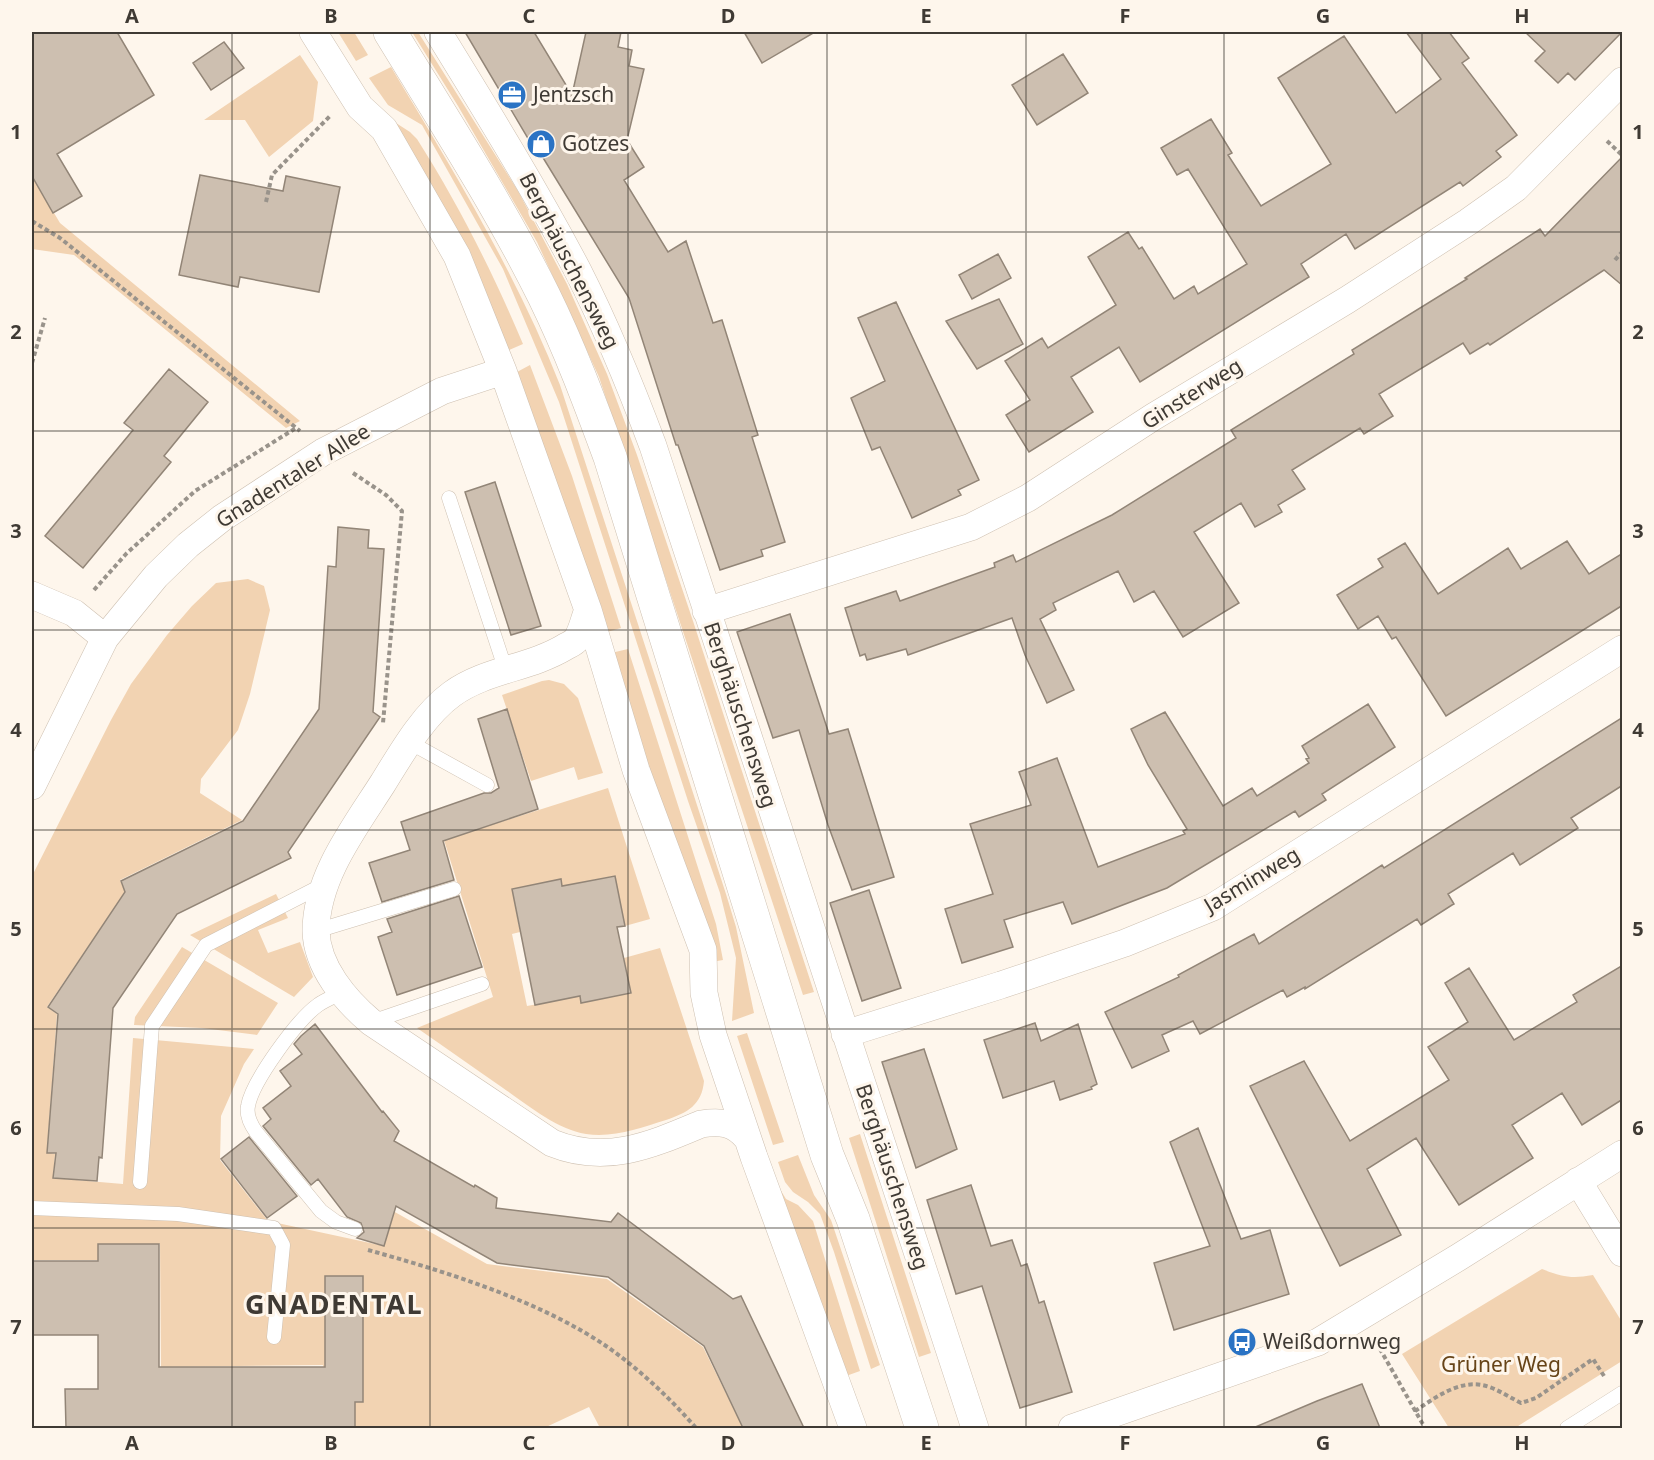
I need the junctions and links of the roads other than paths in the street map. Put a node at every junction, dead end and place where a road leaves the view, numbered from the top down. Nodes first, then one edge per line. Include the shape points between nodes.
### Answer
1 (313, 32) edge
2 (390, 32) edge
3 (438, 32) edge
4 (1623, 81) edge
5 (503, 371) junction
6 (449, 498) dead end
7 (32, 595) edge
8 (588, 610) junction
9 (706, 610) junction
10 (105, 638) junction
11 (1623, 649) edge
12 (506, 671) junction
13 (409, 742) junction
14 (487, 785) dead end
15 (32, 786) edge
16 (327, 883) junction
17 (454, 889) dead end
18 (316, 931) junction
19 (482, 984) dead end
20 (343, 992) junction
21 (371, 1022) junction
22 (845, 1034) junction
23 (747, 1138) junction
24 (1623, 1154) edge
25 (1578, 1181) junction
26 (140, 1182) dead end
27 (32, 1208) edge
28 (355, 1229) dead end
29 (1623, 1253) edge
30 (274, 1337) dead end
31 (1620, 1395) edge
32 (853, 1428) edge
33 (922, 1428) edge
34 (975, 1428) edge
35 (1072, 1428) edge
36 (1567, 1428) edge

1 - 5 street via 360,106 384,129 457,256
2 - 33 main road, Berghäuschensweg via 492,200 544,296 581,377 610,457 824,1145 853,1219
3 - 9 street, Berghäuschensweg via 528,178 579,272 623,366 654,446
4 - 9 street, Ginsterweg via 1516,188 1468,222 1028,498 971,527
5 - 8 street
5 - 10 street, Gnadentaler Allee via 442,391 323,452 222,518 156,576
6 - 12 lane
7 - 10 street via 74,613
8 - 12 street via 576,641 554,654
8 - 23 street via 636,770 703,950 704,993 713,1035
9 - 22 street, Berghäuschensweg
10 - 15 street, Gnadentaler Allee
11 - 22 street, Jasminweg via 1213,907 1125,943
12 - 13 street via 466,685 453,694
13 - 14 lane
13 - 16 street via 346,842
16 - 18 street
16 - 26 lane via 206,945 152,1026
17 - 18 lane
18 - 20 street via 324,963
19 - 21 lane
20 - 21 street
20 - 28 lane via 319,1004 293,1031 272,1059 247,1107 256,1132 321,1211
21 - 23 street via 552,1143 574,1151 596,1154 629,1150 712,1122 731,1125
22 - 34 street, Berghäuschensweg
23 - 32 street
24 - 25 street
25 - 29 street
25 - 35 street via 1318,1342
27 - 30 lane via 177,1214 274,1228 283,1245
31 - 36 lane

